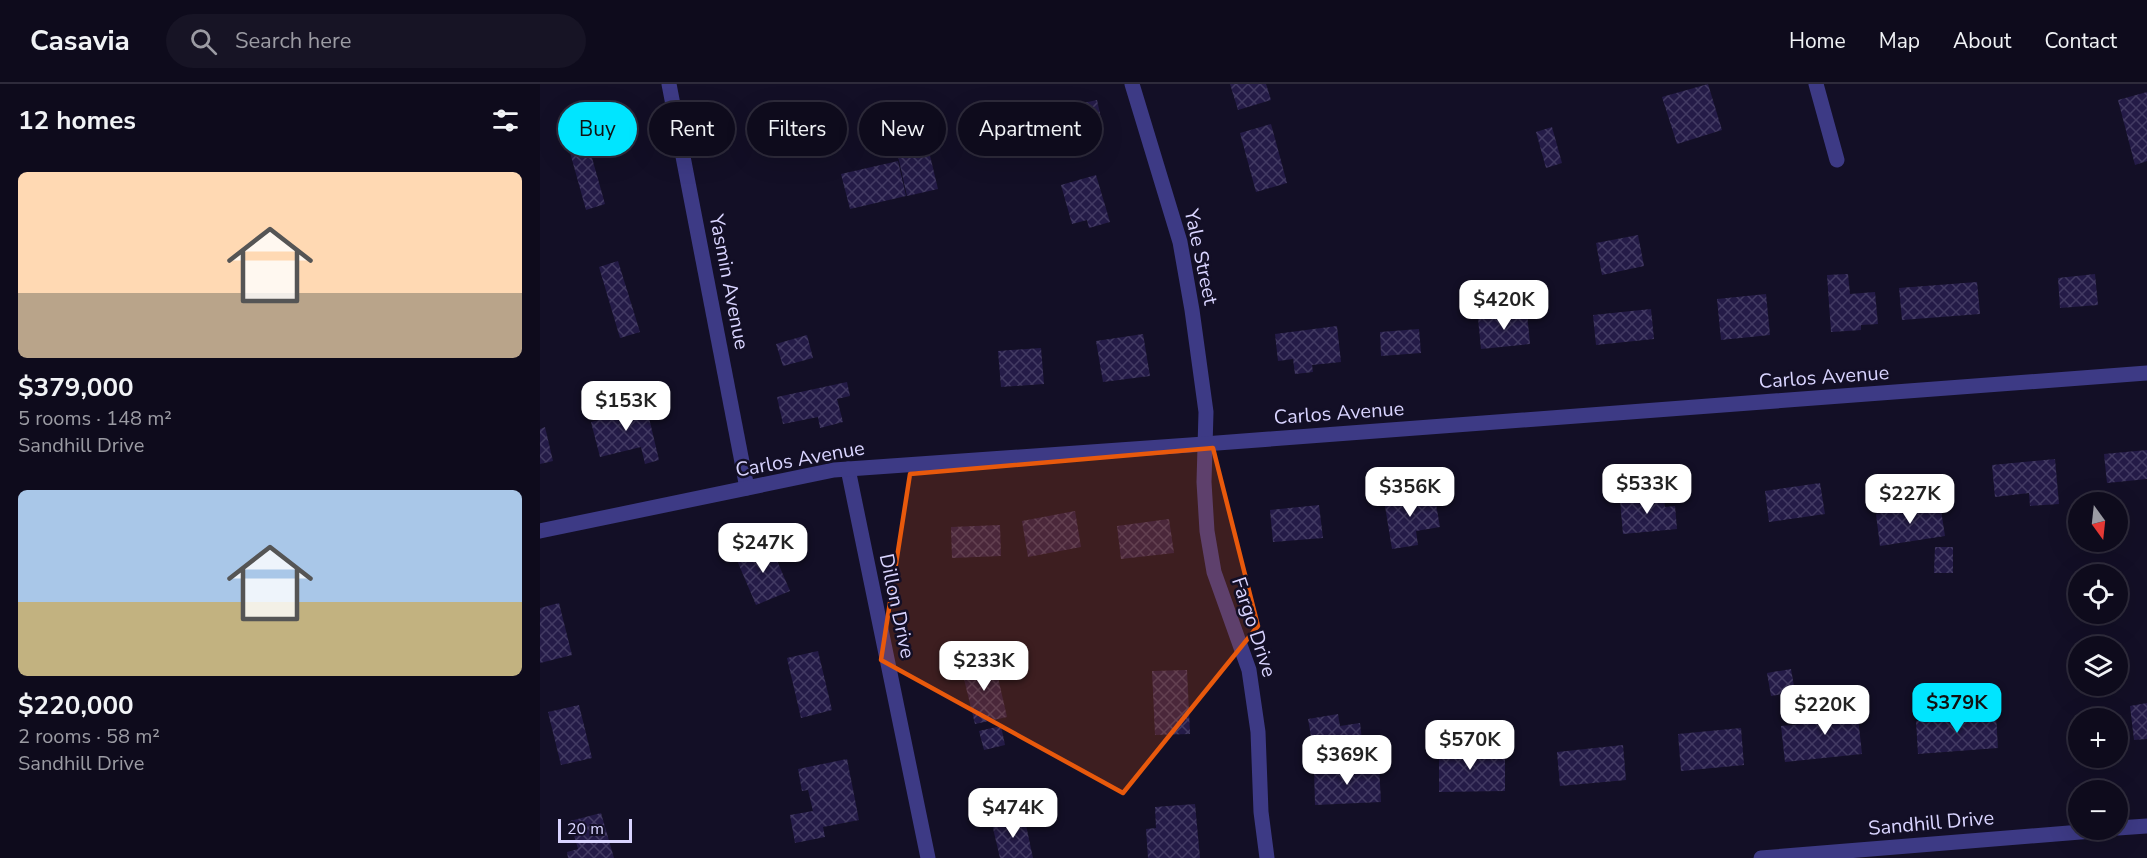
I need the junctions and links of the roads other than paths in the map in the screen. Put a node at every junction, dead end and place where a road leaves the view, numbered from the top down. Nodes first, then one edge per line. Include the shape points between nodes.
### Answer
1 (669, 84) edge
2 (1132, 84) edge
3 (1815, 84) edge
4 (1837, 160) dead end
5 (2147, 373) edge
6 (1204, 444) junction
7 (848, 469) junction
8 (747, 488) junction
9 (540, 531) edge
10 (2147, 826) edge
11 (2128, 827) edge
12 (2068, 833) edge
13 (928, 858) edge
14 (1267, 858) edge
15 (1761, 858) edge

1 - 8 street, Yasmin Avenue
2 - 6 street, Yale Street via 1180,242 1206,412
3 - 4 street
5 - 6 street, Carlos Avenue
6 - 7 street, Carlos Avenue
6 - 14 street, Fargo Drive via 1207,531 1214,572 1249,670 1258,732
7 - 8 street, Carlos Avenue
7 - 13 street, Dillon Drive
8 - 9 street, Carlos Avenue
10 - 11 street
12 - 15 street, Sandhill Drive

